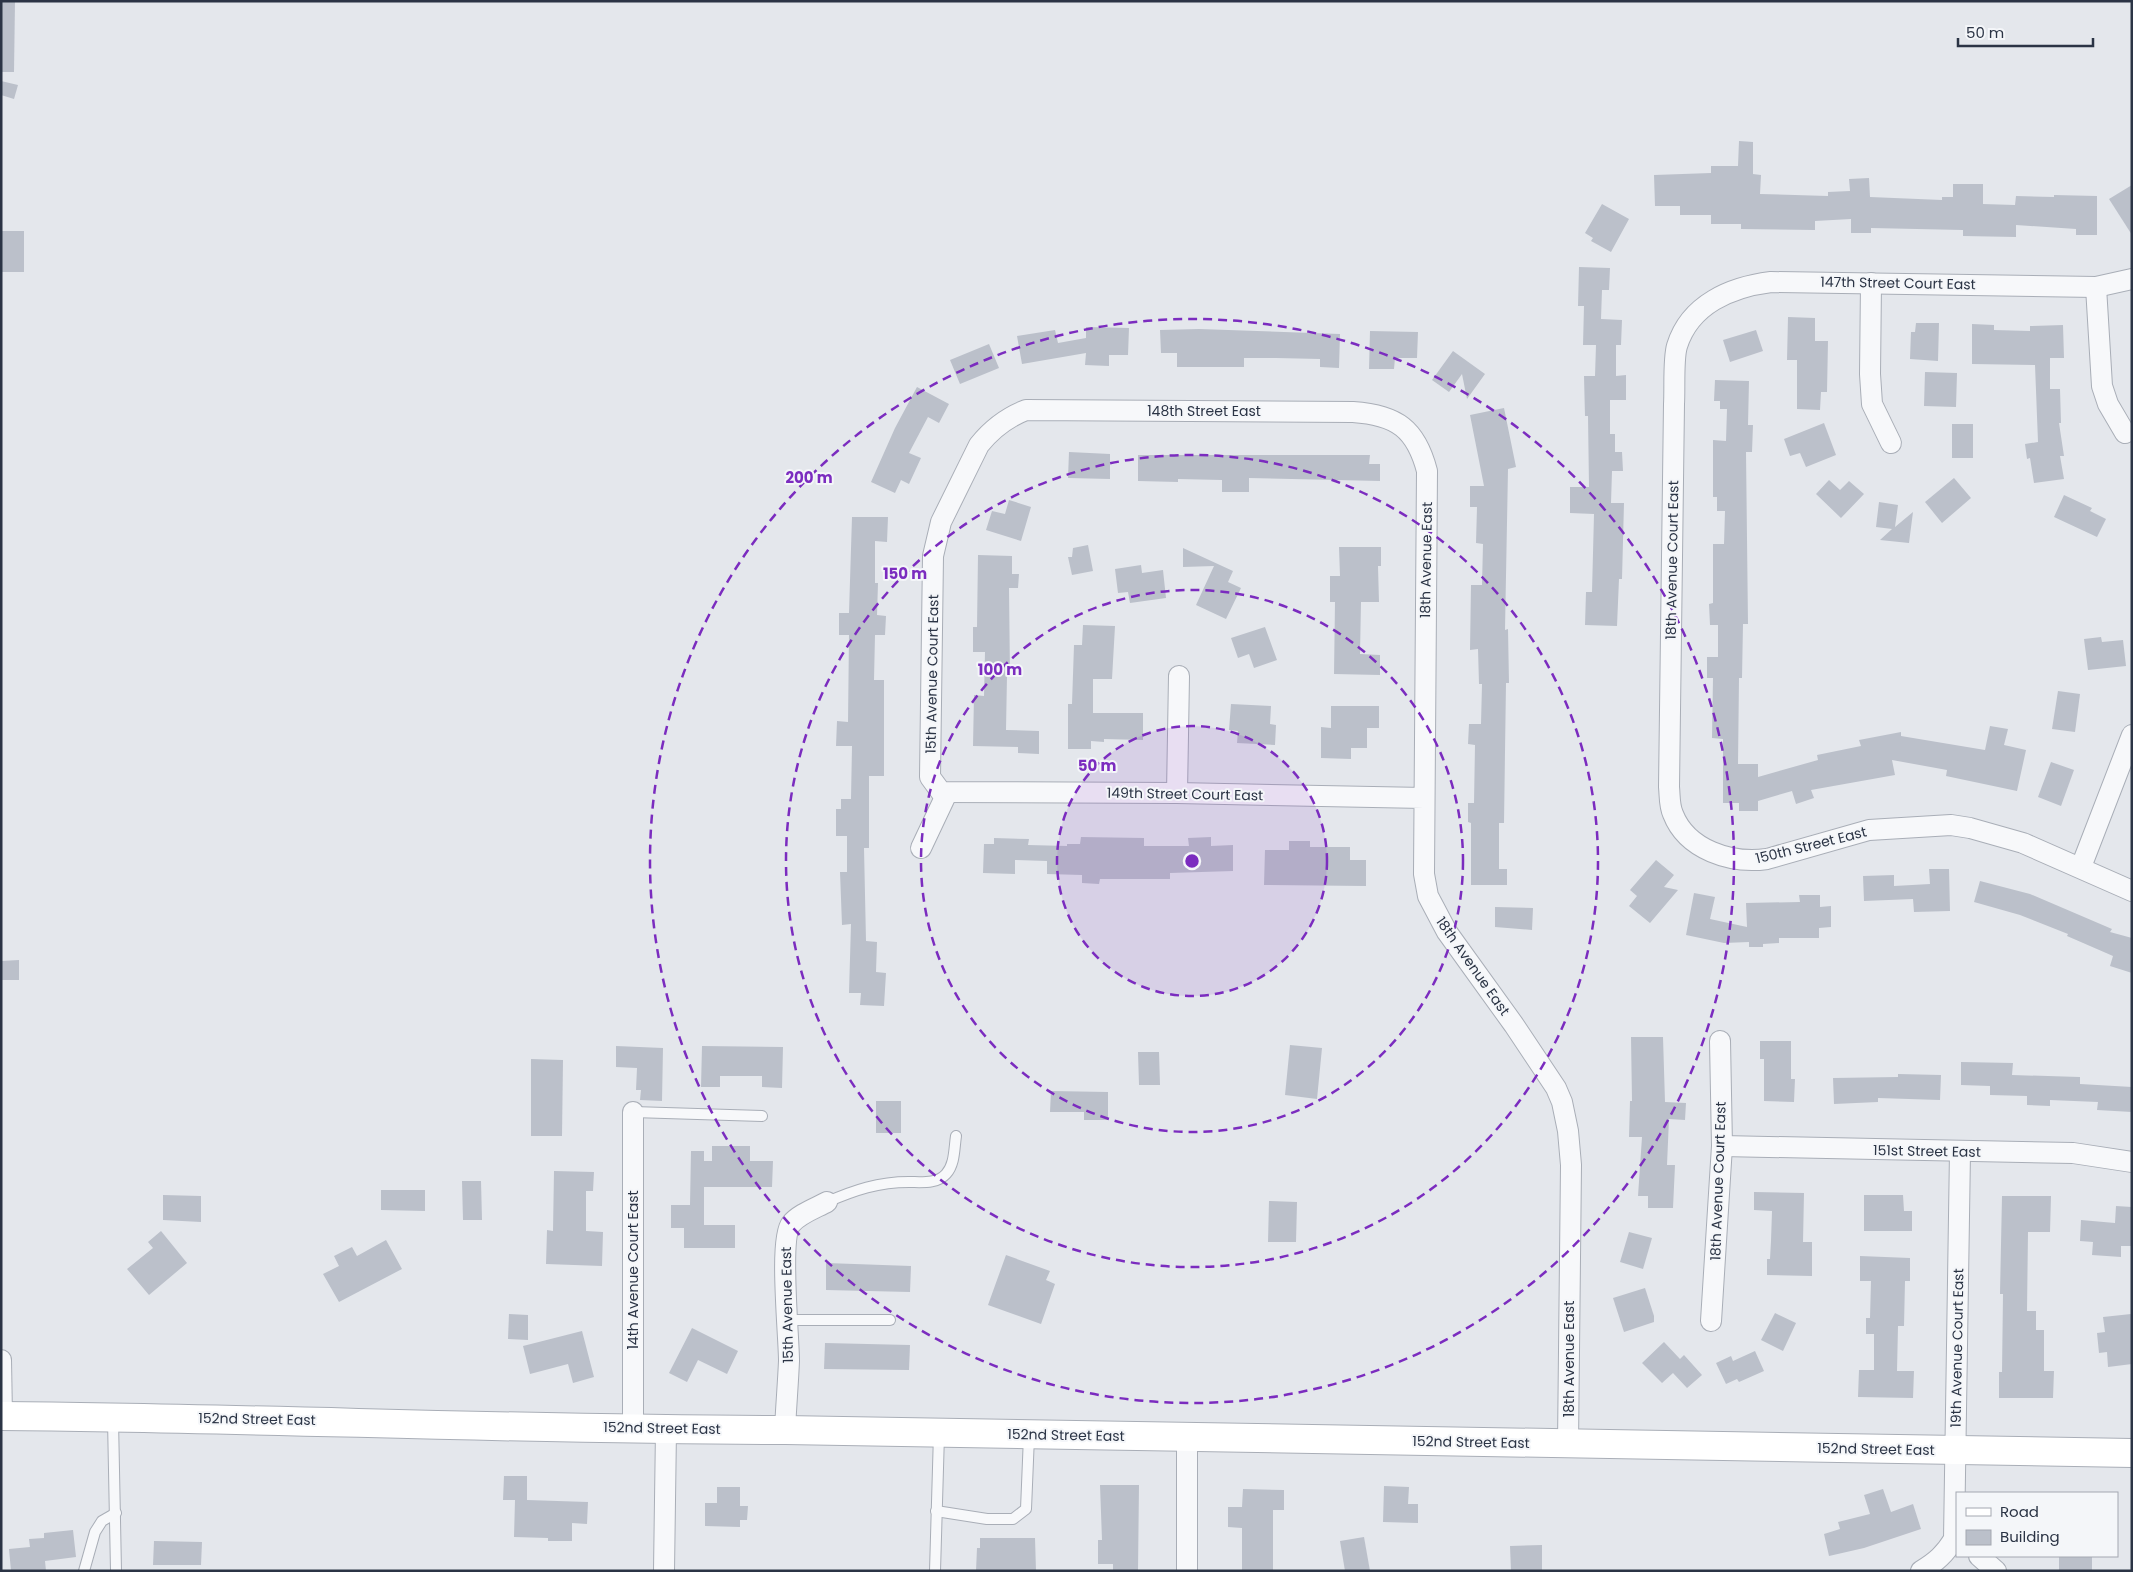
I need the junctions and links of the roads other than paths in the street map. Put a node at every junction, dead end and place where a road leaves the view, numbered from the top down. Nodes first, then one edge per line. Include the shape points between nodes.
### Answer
1 (2132, 279) edge
2 (1870, 283) junction
3 (2096, 287) junction
4 (1682, 335) joint
5 (1008, 419) joint
6 (1399, 424) joint
7 (2125, 434) dead end
8 (1892, 443) dead end
9 (1179, 676) dead end
10 (2132, 735) edge
11 (1669, 787) joint
12 (947, 793) junction
13 (1177, 793) junction
14 (1424, 798) junction
15 (921, 848) dead end
16 (2080, 867) junction
17 (2132, 891) edge
18 (1720, 1041) dead end
19 (633, 1112) joint
20 (762, 1116) dead end
21 (956, 1136) dead end
22 (1722, 1146) junction
23 (1960, 1152) junction
24 (2132, 1162) edge
25 (827, 1202) joint
26 (788, 1320) junction
27 (890, 1320) dead end
28 (1711, 1321) dead end
29 (1, 1360) edge
30 (1, 1416) edge
31 (113, 1416) junction
32 (633, 1428) junction
33 (666, 1430) junction
34 (785, 1430) junction
35 (939, 1433) junction
36 (1030, 1434) junction
37 (1187, 1438) junction
38 (1568, 1444) junction
39 (1956, 1450) junction
40 (2132, 1453) edge
41 (936, 1511) junction
42 (116, 1514) junction
43 (1955, 1540) edge
44 (1980, 1557) edge
45 (84, 1571) edge
46 (116, 1571) edge
47 (664, 1571) edge
48 (935, 1571) edge
49 (1187, 1571) edge
50 (1921, 1571) edge
51 (1996, 1571) edge

1 - 3 street, 147th Street Court East
2 - 3 street, 147th Street Court East
2 - 4 street, 147th Street Court East via 1780,282 1734,290 1701,307
2 - 8 street via 1872,404
3 - 7 street via 2102,386
4 - 11 street, 18th Avenue Court East via 1676,347 1674,404
5 - 6 street, 148th Street East via 1026,410 1353,412
5 - 12 street, 15th Avenue Court East via 979,445 941,522 933,556 930,777 941,792
6 - 14 street, 18th Avenue East via 1419,445 1427,471
9 - 13 street
10 - 16 street
11 - 16 street, 150th Street East via 1673,814 1687,833 1709,851 1733,860 1766,860 1870,830 1951,826 2023,843
12 - 13 street, 149th Street Court East
12 - 15 street
13 - 14 street, 149th Street Court East
14 - 38 street, 18th Avenue East via 1424,874 1428,896 1447,932 1548,1074 1562,1102 1571,1165
16 - 17 street, 150th Street East
18 - 22 street, 18th Avenue Court East
19 - 20 lane
19 - 32 street, 14th Avenue Court East
21 - 25 lane via 953,1161 941,1178 930,1182 857,1189
22 - 23 street, 151st Street East
22 - 28 street, 18th Avenue Court East
23 - 24 street, 151st Street East via 2073,1153
23 - 39 street, 19th Avenue Court East
25 - 26 street, 15th Avenue East via 801,1216 789,1229 786,1255
26 - 27 lane
26 - 34 street, 15th Avenue East
29 - 30 street
30 - 31 main road, 152nd Street East
31 - 32 main road, 152nd Street East
31 - 42 lane
32 - 33 main road, 152nd Street East
33 - 34 main road, 152nd Street East
33 - 47 street
34 - 35 main road, 152nd Street East
35 - 36 main road, 152nd Street East
35 - 41 lane
36 - 37 main road, 152nd Street East
36 - 41 lane via 1026,1509 1013,1519 987,1519
37 - 38 main road, 152nd Street East
37 - 49 street
38 - 39 main road, 152nd Street East
39 - 40 main road, 152nd Street East
39 - 43 street, 19th Avenue Court East
41 - 48 lane
42 - 45 lane via 102,1521 94,1532
42 - 46 lane
43 - 50 street via 1937,1561
44 - 51 street

